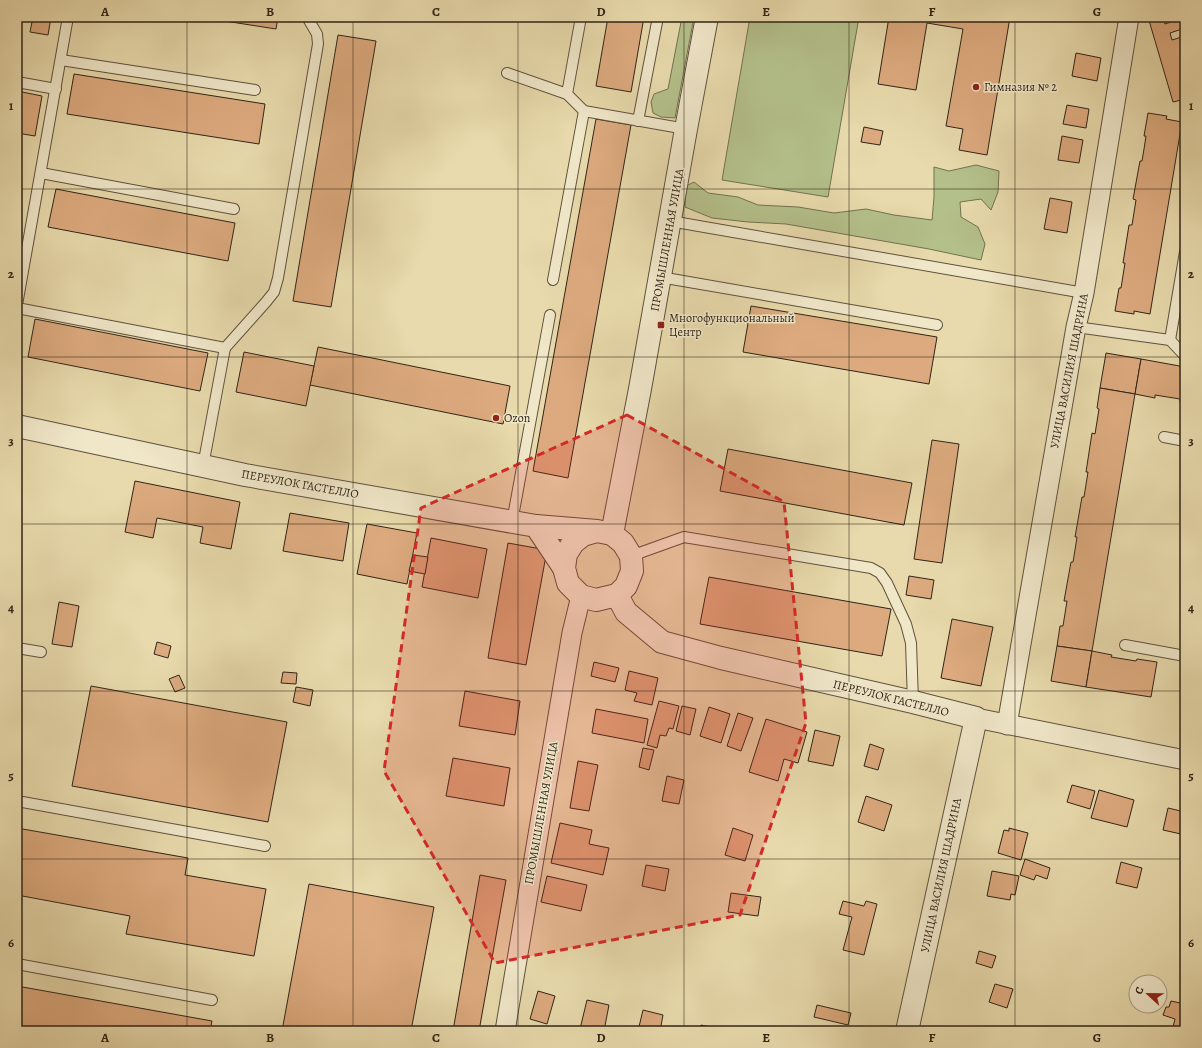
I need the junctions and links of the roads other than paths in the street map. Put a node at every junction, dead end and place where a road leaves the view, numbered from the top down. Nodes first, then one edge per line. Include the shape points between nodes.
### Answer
1 (68, 17) edge
2 (307, 17) edge
3 (581, 17) edge
4 (658, 17) edge
5 (707, 17) edge
6 (1129, 17) edge
7 (61, 60) junction
8 (507, 73) dead end
9 (17, 82) edge
10 (56, 89) junction
11 (255, 90) dead end
12 (567, 94) junction
13 (584, 111) junction
14 (638, 121) junction
15 (686, 129) junction
16 (41, 172) junction
17 (234, 209) dead end
18 (670, 221) junction
19 (1185, 252) edge
20 (660, 277) junction
21 (553, 280) dead end
22 (1084, 293) junction
23 (17, 306) edge
24 (550, 315) dead end
25 (937, 325) dead end
26 (1076, 327) junction
27 (1170, 340) junction
28 (225, 348) junction
29 (1185, 356) edge
30 (20, 429) edge
31 (1164, 437) dead end
32 (1185, 440) edge
33 (204, 466) junction
34 (512, 522) junction
35 (536, 526) junction
36 (605, 533) junction
37 (631, 556) junction
38 (564, 568) junction
39 (617, 595) junction
40 (588, 598) junction
41 (662, 642) junction
42 (1126, 645) dead end
43 (17, 648) edge
44 (41, 652) dead end
45 (1185, 656) edge
46 (914, 702) junction
47 (976, 718) junction
48 (1007, 725) junction
49 (1185, 760) edge
50 (17, 801) edge
51 (265, 846) dead end
52 (17, 964) edge
53 (212, 1000) dead end
54 (504, 1031) edge
55 (907, 1031) edge

1 - 7 lane
2 - 28 lane via 318,34 318,44 278,278 274,292
3 - 12 lane
4 - 14 lane
5 - 15 street, ПРОМЫШЛЕННАЯ УЛИЦА
6 - 22 street, УЛИЦА ВАСИЛИЯ ШАДРИНА
7 - 10 lane
7 - 11 lane
8 - 12 lane
9 - 10 lane
10 - 16 lane
12 - 13 lane
13 - 14 lane
13 - 21 lane
14 - 15 lane
15 - 18 street, ПРОМЫШЛЕННАЯ УЛИЦА
16 - 17 lane
16 - 23 lane
18 - 20 street, ПРОМЫШЛЕННАЯ УЛИЦА
18 - 22 lane
19 - 27 lane
20 - 25 lane
20 - 36 street, ПРОМЫШЛЕННАЯ УЛИЦА via 640,389
22 - 26 street, УЛИЦА ВАСИЛИЯ ШАДРИНА
23 - 28 lane
24 - 34 lane
26 - 27 lane
26 - 48 street, УЛИЦА ВАСИЛИЯ ШАДРИНА
27 - 29 lane
28 - 33 lane
30 - 33 street, ПЕРЕУЛОК ГАСТЕЛЛО
31 - 32 lane
33 - 34 street, ПЕРЕУЛОК ГАСТЕЛЛО
34 - 35 street, ПЕРЕУЛОК ГАСТЕЛЛО
35 - 36 street, ПЕРЕУЛОК ГАСТЕЛЛО
35 - 38 street
36 - 37 street via 623,543
36 - 38 street via 583,535 573,543 566,554
37 - 39 street via 632,571 626,586
37 - 46 lane via 684,537 871,568 880,573 887,583 906,624 911,643
38 - 40 street via 568,584
39 - 40 street
39 - 41 street, ПЕРЕУЛОК ГАСТЕЛЛО via 626,612
40 - 41 street
40 - 54 street, ПРОМЫШЛЕННАЯ УЛИЦА via 572,633
41 - 46 street, ПЕРЕУЛОК ГАСТЕЛЛО
42 - 45 lane
43 - 44 lane
46 - 47 street, ПЕРЕУЛОК ГАСТЕЛЛО
47 - 48 street, ПЕРЕУЛОК ГАСТЕЛЛО
47 - 55 street, УЛИЦА ВАСИЛИЯ ШАДРИНА
48 - 49 street, ПЕРЕУЛОК ГАСТЕЛЛО
50 - 51 lane
52 - 53 lane

